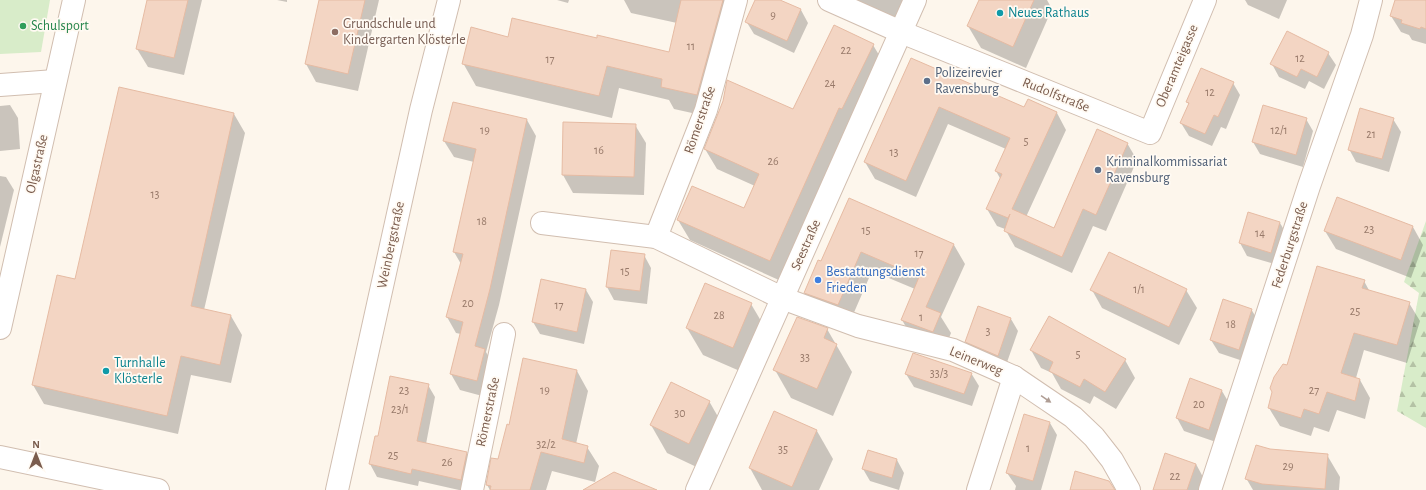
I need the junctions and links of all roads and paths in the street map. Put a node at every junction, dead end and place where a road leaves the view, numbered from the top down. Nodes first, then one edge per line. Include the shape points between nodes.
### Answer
1 (74, 0) edge
2 (449, 0) edge
3 (736, 0) edge
4 (829, 0) edge
5 (915, 0) edge
6 (1205, 0) edge
7 (1371, 0) edge
8 (901, 32) junction
9 (55, 82) junction
10 (0, 85) edge
11 (1150, 133) joint
12 (542, 223) dead end
13 (656, 236) junction
14 (782, 298) junction
15 (0, 328) edge
16 (504, 334) dead end
17 (1014, 377) junction
18 (0, 457) edge
19 (158, 490) edge
20 (338, 490) edge
21 (472, 490) edge
22 (697, 490) edge
23 (978, 490) edge
24 (1129, 490) edge
25 (1210, 490) edge

1 - 9 street, Olgastraße
2 - 20 street, Weinbergstraße via 421,110
3 - 13 street, Römerstraße via 706,110
4 - 8 street, Rudolfstraße
5 - 8 street, Seestraße
6 - 11 street, Oberamteigasse
7 - 25 street, Federburgstraße via 1362,35 1309,186
8 - 11 street, Rudolfstraße
8 - 14 street, Seestraße
9 - 10 street
9 - 15 street, Olgastraße
12 - 13 street
13 - 14 street
14 - 17 street, Leinerweg via 858,326 953,350
14 - 22 street, Seestraße
16 - 21 street, Römerstraße
17 - 23 street
17 -> 24 street, Leinerweg via 1073,417 1094,437 1112,460
18 - 19 street

